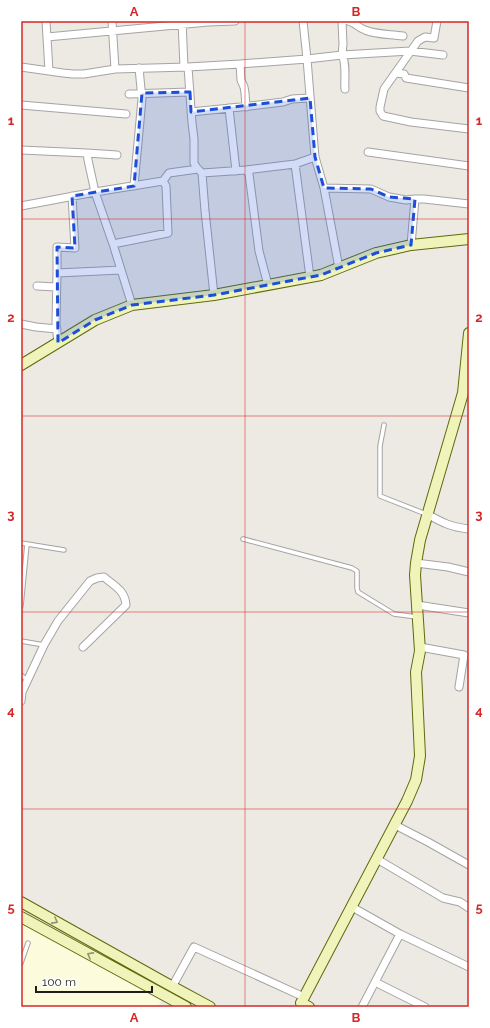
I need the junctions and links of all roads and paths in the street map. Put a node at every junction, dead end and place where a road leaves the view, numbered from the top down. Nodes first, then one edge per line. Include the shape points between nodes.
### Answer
1 (46, 21) edge
2 (112, 21) edge
3 (235, 21) edge
4 (303, 21) edge
5 (342, 21) edge
6 (348, 21) edge
7 (437, 21) edge
8 (182, 23) edge
9 (113, 32) junction
10 (403, 36) dead end
11 (47, 38) junction
12 (410, 51) junction
13 (342, 54) junction
14 (443, 55) dead end
15 (307, 59) junction
16 (240, 64) junction
17 (21, 66) edge
18 (186, 67) junction
19 (139, 68) junction
20 (115, 69) junction
21 (49, 71) junction
22 (396, 73) junction
23 (345, 88) dead end
24 (469, 88) edge
25 (190, 92) junction
26 (142, 93) junction
27 (129, 94) dead end
28 (310, 98) junction
29 (21, 105) edge
30 (246, 107) junction
31 (229, 108) junction
32 (191, 112) junction
33 (126, 114) dead end
34 (469, 130) edge
35 (21, 150) edge
36 (368, 152) dead end
37 (87, 153) junction
38 (117, 155) dead end
39 (315, 157) junction
40 (295, 164) junction
41 (469, 166) edge
42 (246, 170) junction
43 (200, 171) junction
44 (236, 171) junction
45 (163, 181) junction
46 (134, 186) junction
47 (324, 188) junction
48 (95, 192) junction
49 (72, 196) junction
50 (415, 199) junction
51 (469, 204) edge
52 (21, 206) edge
53 (469, 239) edge
54 (113, 244) junction
55 (411, 245) junction
56 (339, 268) junction
57 (121, 270) junction
58 (57, 273) junction
59 (310, 277) junction
60 (268, 285) junction
61 (37, 286) dead end
62 (56, 287) junction
63 (214, 295) junction
64 (132, 305) junction
65 (21, 324) edge
66 (56, 329) junction
67 (469, 333) edge
68 (58, 343) junction
69 (468, 355) edge
70 (21, 366) edge
71 (466, 393) edge
72 (384, 425) dead end
73 (427, 514) junction
74 (469, 529) edge
75 (243, 539) dead end
76 (21, 543) edge
77 (27, 544) junction
78 (64, 550) dead end
79 (416, 563) junction
80 (469, 572) edge
81 (417, 605) junction
82 (21, 606) edge
83 (469, 613) edge
84 (418, 617) junction
85 (21, 640) edge
86 (44, 645) junction
87 (83, 647) dead end
88 (420, 647) junction
89 (21, 675) edge
90 (28, 681) junction
91 (459, 687) dead end
92 (21, 701) edge
93 (395, 825) junction
94 (377, 859) junction
95 (469, 865) edge
96 (21, 902) edge
97 (352, 907) junction
98 (469, 908) edge
99 (21, 916) edge
100 (400, 934) junction
101 (28, 943) dead end
102 (21, 963) edge
103 (469, 967) edge
104 (375, 982) junction
105 (172, 986) junction
106 (304, 997) junction
107 (186, 1007) edge
108 (210, 1007) edge
109 (309, 1007) edge
110 (362, 1007) edge
111 (424, 1007) edge

1 - 11 street
2 - 9 street
3 - 8 street
4 - 15 street
5 - 13 street
6 - 10 street via 363,30
7 - 12 street via 434,38 421,38
8 - 9 street
8 - 18 street
9 - 11 street
9 - 20 street
11 - 21 street
12 - 13 street
12 - 14 street
12 - 22 street
13 - 15 street
13 - 23 street via 345,65
15 - 16 street
15 - 28 street
16 - 18 street
16 - 30 street
17 - 21 street
18 - 19 street
18 - 25 street
19 - 20 street
19 - 26 street
20 - 21 street via 84,74
22 - 24 street via 404,74 406,78
22 - 34 street via 384,89 380,107 383,116
25 - 26 street
25 - 32 street
26 - 27 street
26 - 46 street
28 - 30 street
28 - 39 street
29 - 33 street
30 - 31 street
31 - 32 street
31 - 44 street
32 - 43 street via 194,163
35 - 37 street
36 - 41 street
37 - 38 street
37 - 48 street
39 - 40 street
39 - 47 street
40 - 42 street
40 - 59 street
42 - 44 street
42 - 60 street via 249,174 259,251
43 - 44 street
43 - 45 street via 169,173
43 - 63 street
45 - 46 street
45 - 54 street via 166,186 168,233
46 - 48 street
47 - 50 street via 371,189 389,197
47 - 56 street
48 - 49 street
48 - 54 street
49 - 52 street
49 - 58 street via 75,248 57,247
50 - 51 street
50 - 55 street
53 - 55 street
54 - 57 street
55 - 56 street via 376,253
56 - 59 street
57 - 58 street
57 - 64 street
58 - 62 street
59 - 60 street
60 - 63 street
61 - 62 street
62 - 66 street
63 - 64 street
64 - 68 street via 95,320
65 - 66 street
66 - 68 street
67 - 69 street
68 - 70 street
69 - 71 street
71 - 73 street
72 - 73 lane via 380,446 380,496
73 - 74 street via 443,524
73 - 79 street
75 - 84 lane via 352,568 356,571 358,592 394,614
76 - 77 lane
77 - 78 lane
77 - 82 lane
79 - 80 street
79 - 81 street
81 - 83 street
81 - 84 street
84 - 88 street
85 - 86 lane
86 - 87 street via 58,621 90,581 104,577 123,593 126,605
86 - 90 street
88 - 91 street via 464,655
88 - 93 street via 416,672 420,756 416,780
89 - 90 lane
90 - 92 street via 22,692
93 - 94 street
93 - 95 street
94 - 97 street
94 - 98 street via 443,898 460,902
96 -> 105 street
97 - 100 street
97 - 106 street
107 -> 99 street
100 - 103 street
100 - 104 street
101 - 102 lane
104 - 110 street
104 - 111 street
105 - 106 street via 194,947
105 - 108 street
106 - 109 street via 301,1003

